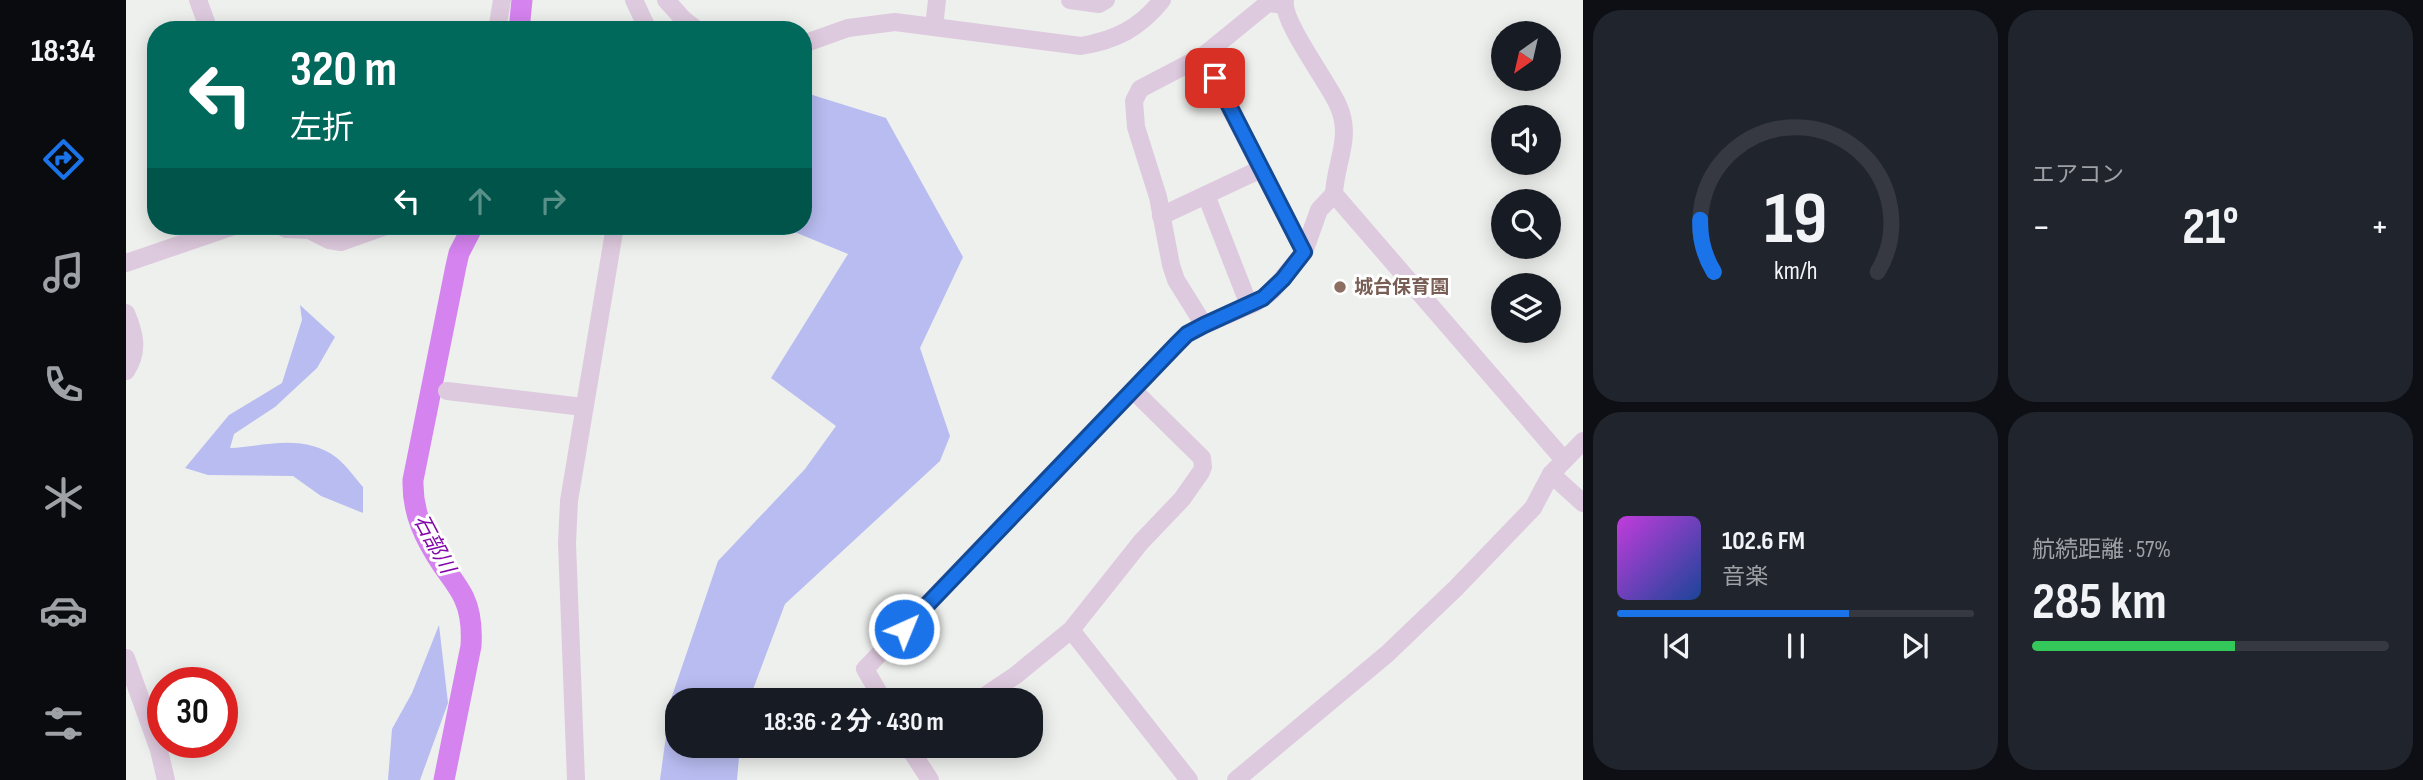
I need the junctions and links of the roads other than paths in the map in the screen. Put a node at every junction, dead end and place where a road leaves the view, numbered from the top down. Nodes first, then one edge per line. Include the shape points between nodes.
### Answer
1 (198, 0) edge
2 (502, 0) edge
3 (634, 0) edge
4 (666, 0) edge
5 (937, 0) edge
6 (1070, 0) edge
7 (1106, 0) edge
8 (1162, 0) edge
9 (1284, 2) edge
10 (206, 21) edge
11 (498, 21) edge
12 (644, 21) edge
13 (688, 21) edge
14 (934, 27) junction
15 (812, 40) edge
16 (1203, 56) junction
17 (1261, 169) junction
18 (1334, 194) junction
19 (1206, 195) junction
20 (1161, 216) junction
21 (207, 235) edge
22 (318, 235) edge
23 (361, 235) edge
24 (613, 235) edge
25 (1304, 252) junction
26 (126, 262) edge
27 (1249, 305) junction
28 (126, 313) edge
29 (1204, 325) junction
30 (126, 371) edge
31 (1133, 390) junction
32 (447, 391) dead end
33 (583, 407) junction
34 (1583, 441) edge
35 (1564, 460) junction
36 (1551, 474) junction
37 (1583, 503) edge
38 (1071, 630) junction
39 (126, 658) edge
40 (876, 688) edge
41 (997, 688) edge
42 (917, 758) edge
43 (166, 780) edge
44 (576, 780) edge
45 (930, 780) edge
46 (1189, 780) edge
47 (1236, 780) edge

1 - 10 street
2 - 11 street
3 - 12 street
4 - 13 street
5 - 14 street
6 - 7 street via 1099,4
8 - 14 street via 1126,33 1081,46
9 - 16 street via 1268,3
9 - 18 street via 1289,21 1339,107 1343,153
14 - 15 street via 869,24
16 - 17 street
16 - 20 street via 1140,89 1134,101 1136,127
17 - 19 street
17 - 25 street
18 - 25 street via 1319,210
18 - 35 street
19 - 20 street
19 - 27 street
20 - 29 street via 1176,280
21 - 26 street
22 - 23 street via 341,242
24 - 33 street
25 - 27 street via 1272,291
27 - 29 street
28 - 30 street via 135,340
29 - 31 street via 1187,334
31 - 38 street via 1202,457 1203,467 1182,499 1140,542
31 - 40 street via 865,669
32 - 33 street
33 - 44 street via 567,533
34 - 35 street
35 - 36 street
36 - 37 street
36 - 47 street via 1533,508 1387,654
38 - 41 street
38 - 46 street
39 - 43 street
42 - 45 street

